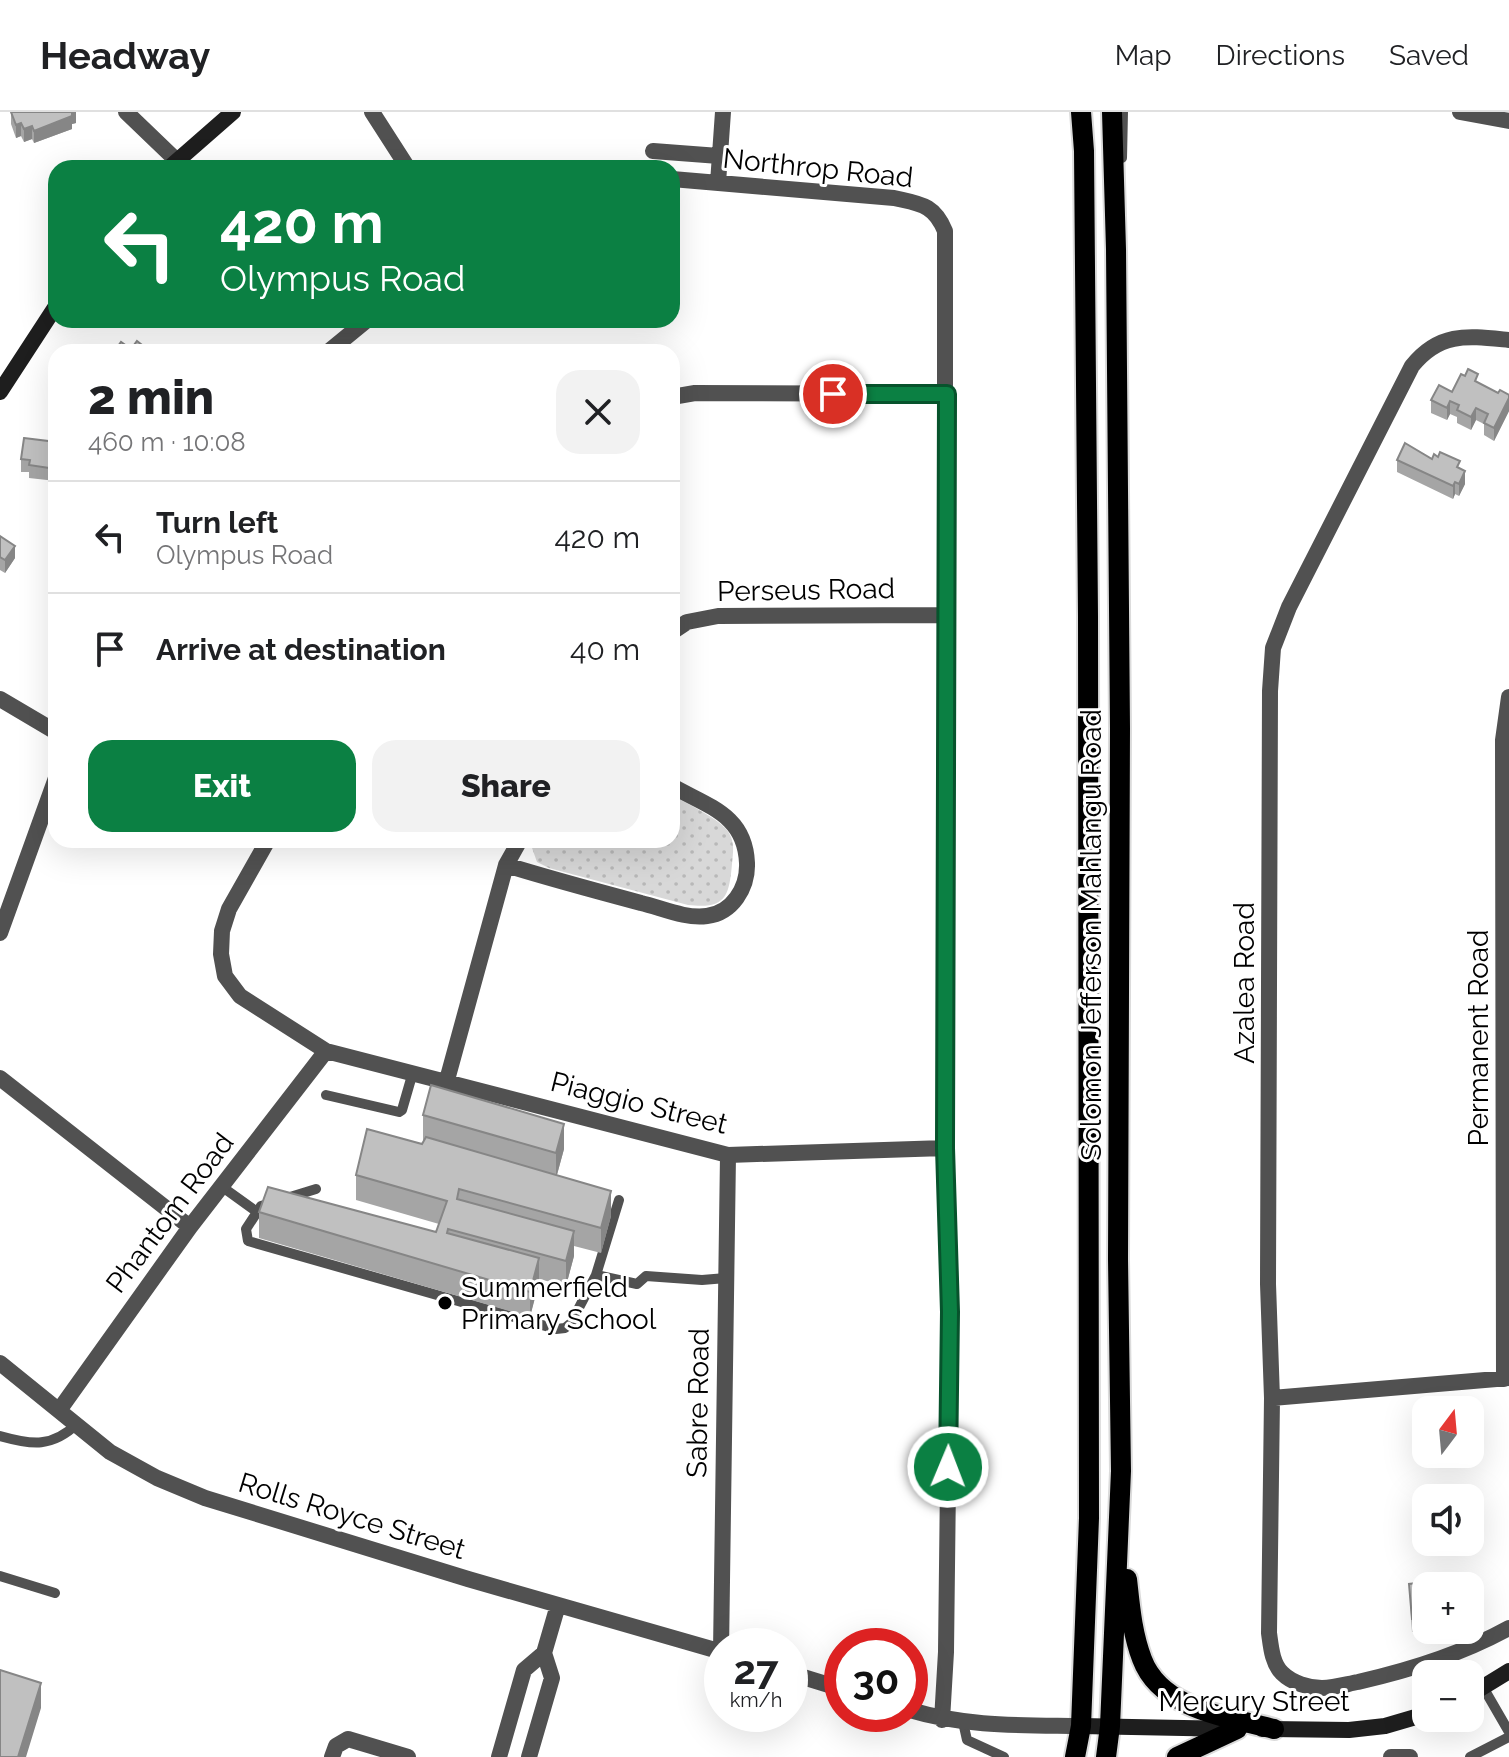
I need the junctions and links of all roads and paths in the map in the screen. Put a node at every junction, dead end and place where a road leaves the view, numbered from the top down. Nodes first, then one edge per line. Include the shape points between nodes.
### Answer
1 (126, 112) edge
2 (233, 112) edge
3 (372, 112) edge
4 (723, 112) edge
5 (1081, 112) edge
6 (1112, 112) edge
7 (1123, 112) edge
8 (1460, 112) edge
9 (1509, 121) edge
10 (653, 151) dead end
11 (719, 156) junction
12 (168, 160) edge
13 (177, 160) edge
14 (403, 160) edge
15 (680, 180) edge
16 (718, 183) junction
17 (1115, 215) junction
18 (48, 318) edge
19 (357, 328) edge
20 (1509, 340) edge
21 (338, 344) edge
22 (0, 392) edge
23 (947, 394) junction
24 (680, 396) edge
25 (945, 615) junction
26 (680, 627) edge
27 (1509, 697) edge
28 (0, 699) edge
29 (48, 727) edge
30 (680, 791) edge
31 (48, 800) edge
32 (263, 848) edge
33 (516, 848) edge
34 (506, 865) junction
35 (0, 933) edge
36 (326, 1051) junction
37 (413, 1072) junction
38 (0, 1078) edge
39 (447, 1080) junction
40 (326, 1095) dead end
41 (945, 1148) junction
42 (728, 1155) junction
43 (221, 1186) junction
44 (316, 1189) dead end
45 (619, 1200) dead end
46 (257, 1212) junction
47 (190, 1227) junction
48 (596, 1275) junction
49 (726, 1278) junction
50 (0, 1363) edge
51 (1506, 1378) edge
52 (1272, 1398) junction
53 (60, 1409) junction
54 (78, 1423) junction
55 (0, 1436) edge
56 (1121, 1524) junction
57 (0, 1576) edge
58 (55, 1593) dead end
59 (558, 1605) junction
60 (722, 1628) edge
61 (1509, 1628) edge
62 (704, 1647) edge
63 (542, 1659) junction
64 (1280, 1671) joint
65 (1509, 1671) edge
66 (1484, 1687) edge
67 (1484, 1700) edge
68 (928, 1716) edge
69 (1412, 1718) edge
70 (942, 1720) junction
71 (963, 1722) junction
72 (1081, 1726) junction
73 (1110, 1726) junction
74 (1237, 1729) junction
75 (1274, 1729) junction
76 (1509, 1734) edge
77 (332, 1757) edge
78 (408, 1757) edge
79 (499, 1757) edge
80 (529, 1757) edge
81 (1004, 1757) edge
82 (1075, 1757) edge
83 (1106, 1757) edge
84 (1177, 1757) edge
85 (1391, 1757) edge
86 (1410, 1757) edge
87 (1470, 1757) edge

1 - 12 street
2 - 13 street
3 - 14 street
4 - 11 street
5 - 72 main road, Solomon Jefferson Mahlangu Road via 1088,601 1089,1518
6 - 17 main road, Solomon Jefferson Mahlangu Road
7 - 17 lane
8 - 9 street
10 - 11 street
11 - 16 street
15 - 16 street, Northrop Road
16 - 23 street, Northrop Road via 914,202 939,215 945,231
17 - 56 main road, Solomon Jefferson Mahlangu Road
18 - 22 street
19 - 21 street
20 - 52 street, Azalea Road via 1442,341 1412,366 1273,648 1268,1284
23 - 24 street
23 - 25 street
25 - 26 street, Perseus Road via 718,616
25 - 41 street
27 - 51 street, Permanent Road via 1503,740
28 - 29 street
30 - 34 street via 725,817 742,834 747,874 739,896 711,916 685,915
31 - 35 street
32 - 36 street, Piaggio Street via 222,931 225,976 240,996
33 - 34 street
34 - 39 street
36 - 37 street, Piaggio Street
36 - 43 street, Phantom Road
37 - 39 street, Piaggio Street
37 - 40 lane via 399,1112
38 - 47 street
39 - 42 street, Piaggio Street
41 - 42 street, Piaggio Street
41 - 70 street via 950,1312
42 - 49 street, Sabre Road
43 - 46 lane
43 - 47 street, Phantom Road
44 - 46 lane via 267,1203
45 - 48 lane
46 - 48 lane via 246,1229 248,1241 556,1329 571,1323
47 - 53 street, Phantom Road
48 - 49 lane via 637,1284 646,1276
49 - 60 street, Sabre Road
50 - 53 street, Rolls Royce Street
51 - 52 street
52 - 64 street, Azalea Road via 1269,1633
53 - 54 street, Rolls Royce Street
54 - 55 lane via 64,1437 46,1442
54 - 59 street, Rolls Royce Street via 110,1452 205,1498
56 - 73 main road, Solomon Jefferson Mahlangu Road
56 - 75 main road via 1133,1632 1150,1674 1180,1700 1200,1709
57 - 58 lane
59 - 62 street, Rolls Royce Street
59 - 63 street
61 - 64 street, Mercury Street via 1446,1657 1331,1687 1311,1687
63 - 79 street via 524,1670
63 - 80 street via 552,1678
65 - 66 street
67 - 76 lane
68 - 70 street
69 - 75 street, Mercury Street via 1349,1730
70 - 71 street
71 - 72 street
71 - 81 lane via 967,1740
72 - 73 street, Mercury Street
72 - 82 main road, Solomon Jefferson Mahlangu Road
73 - 74 street, Mercury Street
73 - 83 main road, Solomon Jefferson Mahlangu Road
74 - 75 street, Mercury Street
74 - 84 main road
76 - 87 lane
77 - 78 street via 336,1746 348,1739
85 - 86 street

